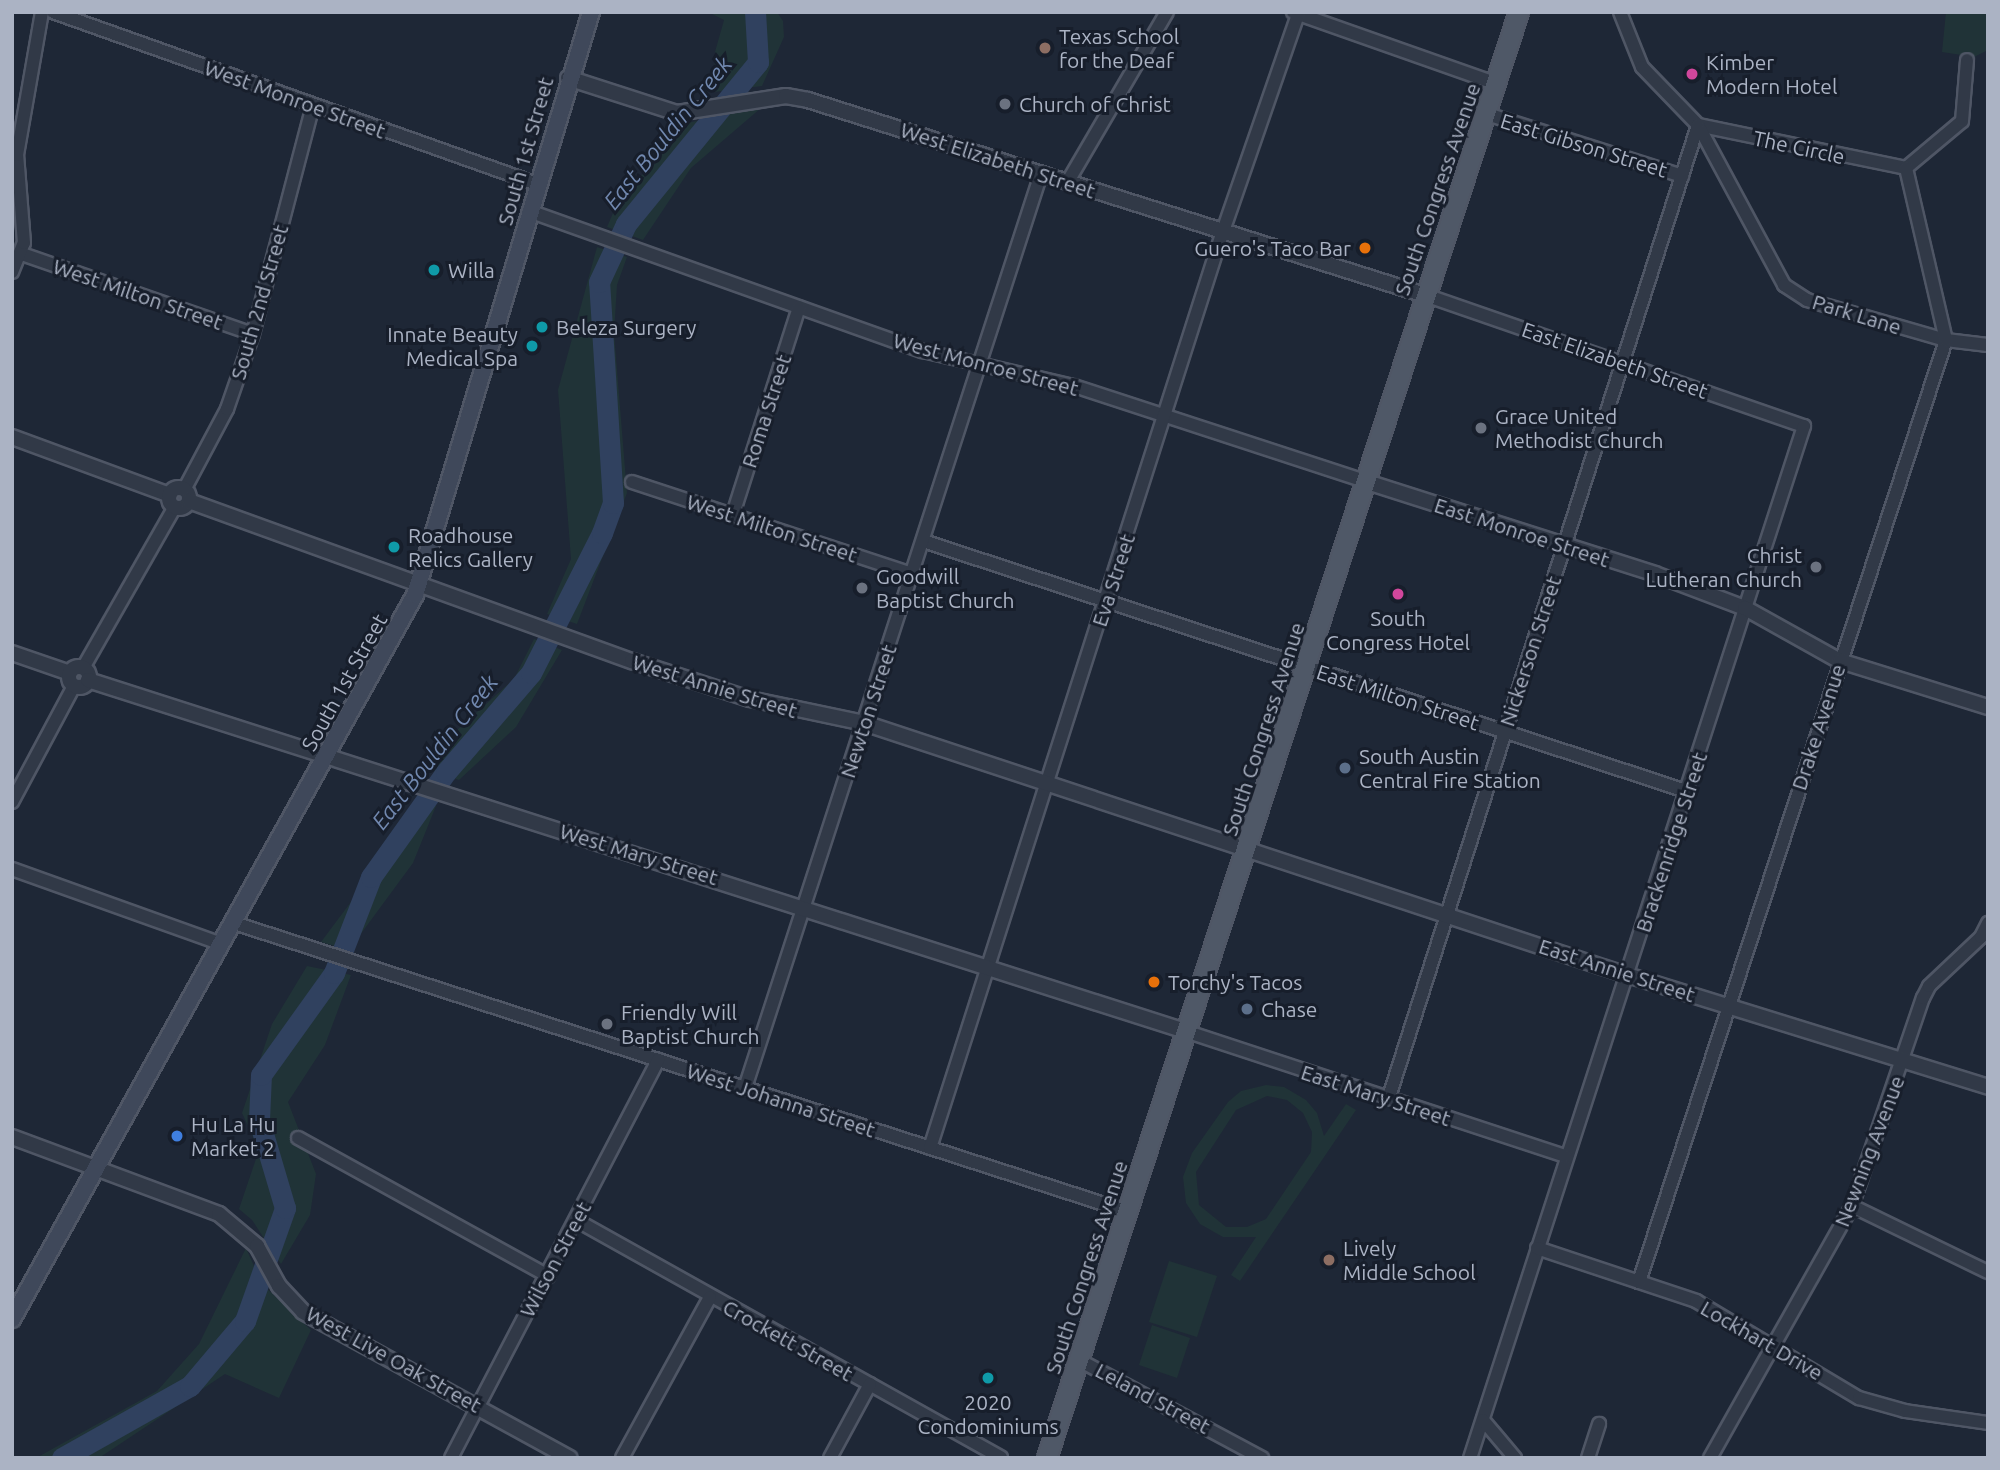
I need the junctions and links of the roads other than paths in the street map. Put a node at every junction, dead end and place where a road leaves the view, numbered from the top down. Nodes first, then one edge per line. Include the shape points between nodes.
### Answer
1 (43, 12) edge
2 (53, 12) edge
3 (591, 12) edge
4 (1167, 12) edge
5 (1519, 12) edge
6 (1620, 12) edge
7 (1296, 13) edge
8 (1967, 60) dead end
9 (568, 78) junction
10 (1497, 83) junction
11 (313, 106) junction
12 (1487, 114) junction
13 (1698, 125) junction
14 (1906, 169) junction
15 (1041, 174) junction
16 (1682, 176) junction
17 (1067, 183) junction
18 (537, 184) junction
19 (529, 211) junction
20 (1223, 231) junction
21 (22, 254) junction
22 (12, 272) edge
23 (1425, 295) junction
24 (799, 307) junction
25 (253, 334) junction
26 (1946, 340) junction
27 (1988, 345) edge
28 (981, 361) junction
29 (1622, 361) junction
30 (1165, 415) junction
31 (1804, 426) joint
32 (12, 437) edge
33 (632, 482) dead end
34 (1367, 482) junction
35 (179, 498) junction
36 (733, 514) junction
37 (923, 541) junction
38 (1565, 545) junction
39 (912, 574) junction
40 (419, 583) junction
41 (1106, 601) junction
42 (1745, 608) junction
43 (12, 653) edge
44 (1840, 661) junction
45 (1307, 667) junction
46 (79, 677) junction
47 (1988, 707) edge
48 (864, 723) junction
49 (1503, 732) junction
50 (328, 755) junction
51 (1047, 783) junction
52 (1689, 792) junction
53 (12, 802) edge
54 (1248, 848) junction
55 (12, 869) edge
56 (804, 906) junction
57 (1444, 913) junction
58 (234, 923) junction
59 (1988, 923) edge
60 (222, 944) junction
61 (988, 967) junction
62 (1627, 975) junction
63 (1728, 1005) junction
64 (1188, 1032) junction
65 (659, 1060) junction
66 (1903, 1060) junction
67 (1988, 1087) edge
68 (745, 1088) junction
69 (1389, 1097) junction
70 (12, 1137) edge
71 (299, 1138) dead end
72 (930, 1148) junction
73 (1565, 1156) junction
74 (97, 1166) junction
75 (1852, 1206) junction
76 (1129, 1212) junction
77 (576, 1220) junction
78 (1537, 1248) junction
79 (1988, 1272) edge
80 (548, 1276) junction
81 (1639, 1282) junction
82 (710, 1297) junction
83 (12, 1319) edge
84 (1775, 1347) junction
85 (1079, 1360) junction
86 (870, 1384) junction
87 (477, 1404) junction
88 (1482, 1420) junction
89 (1599, 1423) dead end
90 (1988, 1423) edge
91 (1473, 1457) edge
92 (451, 1458) edge
93 (570, 1458) edge
94 (622, 1458) edge
95 (830, 1458) edge
96 (1001, 1458) edge
97 (1047, 1458) edge
98 (1262, 1458) edge
99 (1515, 1458) edge
100 (1588, 1458) edge
101 (1710, 1458) edge

1 - 21 street via 17,155
2 - 11 street, West Monroe Street
3 - 9 main road, South 1st Street
4 - 17 street
5 - 10 main road, South Congress Avenue
6 - 13 street via 1642,67
7 - 10 street
7 - 20 street, Eva Street
8 - 14 street via 1962,121
9 - 15 street, West Elizabeth Street via 677,113 786,96 808,100
9 - 18 main road, South 1st Street
10 - 12 main road, South Congress Avenue
11 - 18 street, West Monroe Street
11 - 25 street, South 2nd Street
12 - 16 street, East Gibson Street
12 - 23 main road, South Congress Avenue
13 - 14 street, The Circle
13 - 16 street, Nickerson Street
13 - 26 street, Park Lane via 1784,285 1807,300
14 - 26 street
15 - 17 street, West Elizabeth Street
15 - 28 street, Newton Street
16 - 29 street, Nickerson Street
17 - 20 street, West Elizabeth Street
18 - 19 main road, South 1st Street
19 - 24 street, West Monroe Street
19 - 40 main road, South 1st Street
20 - 23 street, West Elizabeth Street
20 - 30 street, Eva Street
21 - 22 street
21 - 25 street, West Milton Street
23 - 29 street, East Elizabeth Street
23 - 34 main road, South Congress Avenue
24 - 28 street, West Monroe Street via 923,351
24 - 36 street, Roma Street
25 - 35 street, South 2nd Street via 228,408
26 - 27 street, Park Lane
26 - 44 street, Drake Avenue
28 - 30 street, West Monroe Street
28 - 37 street, Newton Street
29 - 31 street, East Elizabeth Street
29 - 38 street, Nickerson Street
30 - 34 street, West Monroe Street
30 - 41 street, Eva Street
31 - 42 street, Brackenridge Street
32 - 35 street, West Annie Street
33 - 36 street, West Milton Street
34 - 38 street, East Monroe Street
34 - 45 main road, South Congress Avenue
35 - 40 street, West Annie Street
35 - 46 street, South 2nd Street
36 - 39 street, West Milton Street
37 - 39 street, Newton Street
37 - 41 street
38 - 42 street, East Monroe Street
38 - 49 street, Nickerson Street
39 - 48 street, Newton Street
40 - 48 street, West Annie Street via 750,699
40 - 50 main road, South 1st Street
41 - 45 street
41 - 51 street, Eva Street
42 - 44 street, East Monroe Street
42 - 52 street, Brackenridge Street
43 - 46 street, West Mary Street
44 - 47 street, East Monroe Street
44 - 63 street, Drake Avenue
45 - 49 street, East Milton Street
45 - 54 main road, South Congress Avenue
46 - 50 street, West Mary Street
46 - 53 street, South 2nd Street
48 - 51 street, West Annie Street
48 - 56 street, Newton Street
49 - 52 street, East Milton Street
49 - 57 street, Nickerson Street
50 - 56 street, West Mary Street
50 - 58 main road, South 1st Street
51 - 54 street, West Annie Street
51 - 61 street, Eva Street
52 - 62 street, Brackenridge Street
54 - 57 street, East Annie Street
54 - 64 main road, South Congress Avenue
55 - 60 street
56 - 61 street, West Mary Street
56 - 68 street, Newton Street
57 - 62 street, East Annie Street
57 - 69 street, Nickerson Street
58 - 60 main road, South 1st Street
58 - 65 street, West Johanna Street
59 - 66 street, Newning Avenue via 1981,937 1929,986
60 - 74 main road, South 1st Street
61 - 64 street, West Mary Street
61 - 72 street, Eva Street
62 - 63 street, East Annie Street
62 - 73 street, Brackenridge Street
63 - 66 street, East Annie Street
63 - 81 street, Drake Avenue
64 - 69 street, East Mary Street
64 - 76 main road, South Congress Avenue
65 - 68 street, West Johanna Street
65 - 77 street, Wilson Street
66 - 67 street, East Annie Street
66 - 75 street, Newning Avenue
68 - 72 street, West Johanna Street
69 - 73 street, East Mary Street
70 - 74 street, West Live Oak Street
71 - 80 street
72 - 76 street, West Johanna Street
73 - 78 street, Brackenridge Street
74 - 83 main road, South 1st Street
74 - 87 street, West Live Oak Street via 219,1214 257,1246 303,1312
75 - 79 street
75 - 84 street, Newning Avenue
76 - 85 main road, South Congress Avenue
77 - 80 street, Wilson Street
77 - 82 street, Crockett Street
78 - 81 street, Lockhart Drive
78 - 88 street, Brackenridge Street
80 - 87 street, Wilson Street
81 - 84 street, Lockhart Drive via 1696,1301
82 - 86 street, Crockett Street
82 - 94 street
84 - 90 street, Lockhart Drive via 1859,1398 1905,1411
84 - 101 street, Newning Avenue
85 - 97 main road, South Congress Avenue
85 - 98 street, Leland Street
86 - 95 street
86 - 96 street, Crockett Street
87 - 92 street, Wilson Street
87 - 93 street, West Live Oak Street
88 - 91 street, Brackenridge Street
88 - 99 street
89 - 100 street

